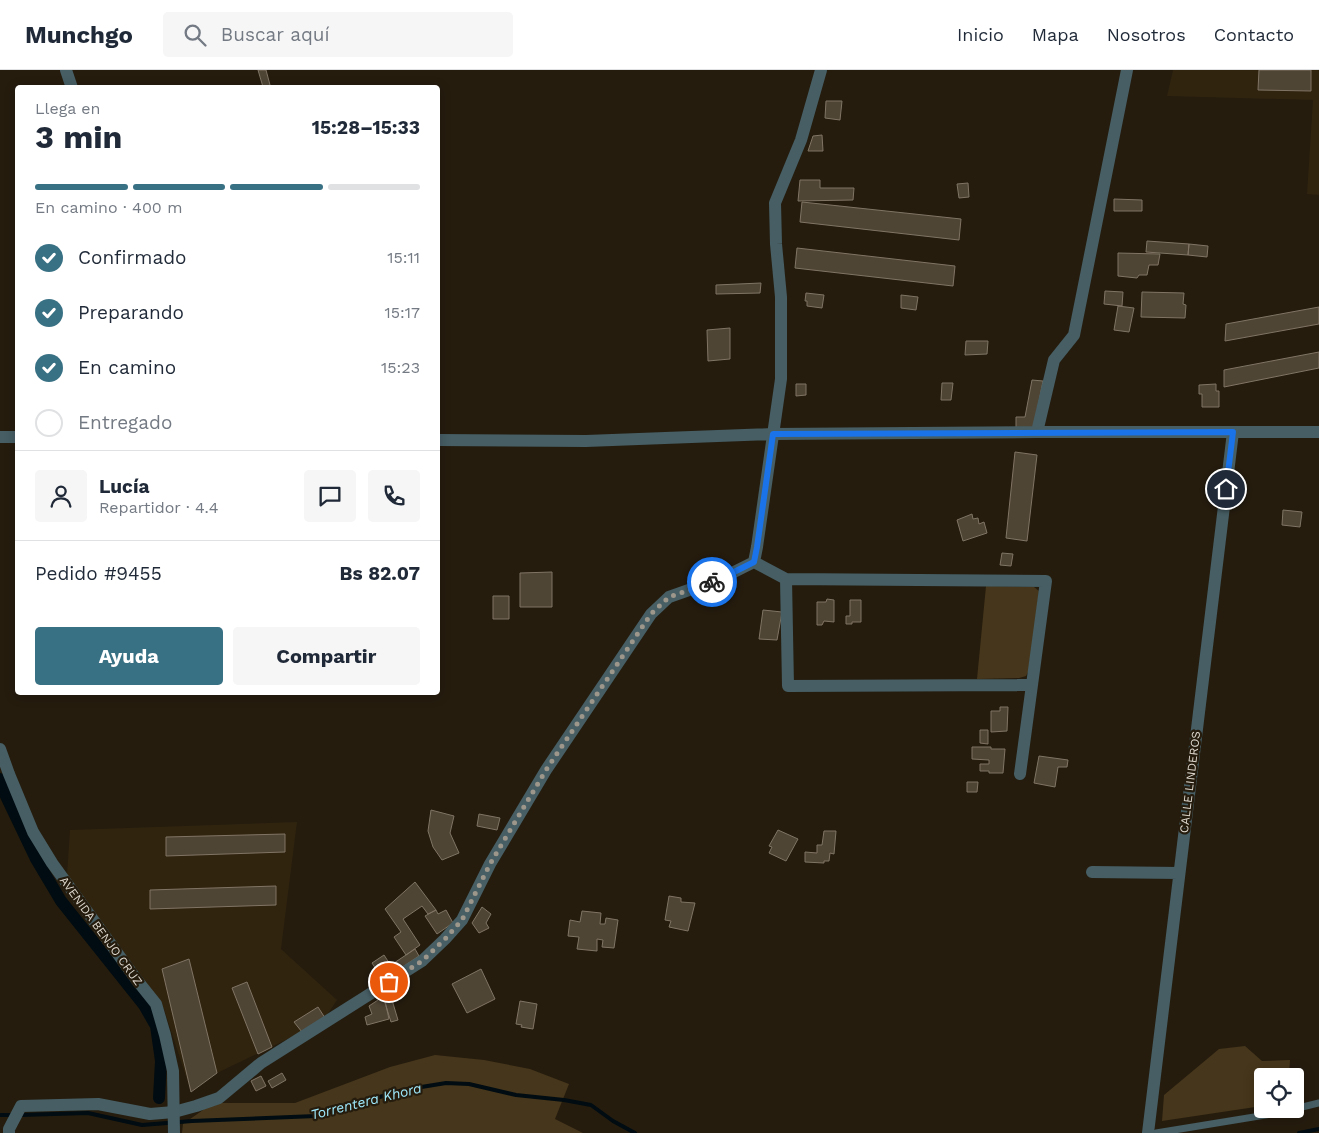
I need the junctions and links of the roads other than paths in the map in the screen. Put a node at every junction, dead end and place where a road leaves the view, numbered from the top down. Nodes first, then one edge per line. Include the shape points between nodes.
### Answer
1 (66, 70) edge
2 (821, 70) edge
3 (1127, 70) edge
4 (71, 85) edge
5 (1037, 432) junction
6 (1233, 432) junction
7 (1319, 432) edge
8 (773, 434) junction
9 (0, 437) edge
10 (15, 437) edge
11 (440, 440) edge
12 (754, 562) junction
13 (786, 579) junction
14 (1032, 685) junction
15 (0, 749) edge
16 (1020, 774) dead end
17 (1092, 872) dead end
18 (1179, 873) junction
19 (1319, 1104) edge
20 (172, 1121) edge
21 (8, 1129) edge
22 (1148, 1133) edge
23 (1156, 1133) edge

1 - 4 street
2 - 8 street via 801,140 775,203 782,297 781,379
3 - 5 street via 1074,335 1054,360
5 - 6 street
5 - 8 street
6 - 7 street
6 - 18 street, CALLE LINDEROS
8 - 11 street via 586,441
8 - 12 street
9 - 10 street
12 - 13 street
12 - 20 street via 720,579 669,597 651,614 546,770 490,864 462,920 445,939 422,961 261,1063 219,1098 196,1106
13 - 14 street via 788,686
13 - 14 street via 1046,580
14 - 16 street
15 - 20 street, AVENIDA BENJO CRUZ via 33,832 52,863 156,1004 173,1071
17 - 18 street
18 - 22 street, CALLE LINDEROS
19 - 23 lane
20 - 21 street via 98,1104 21,1106

